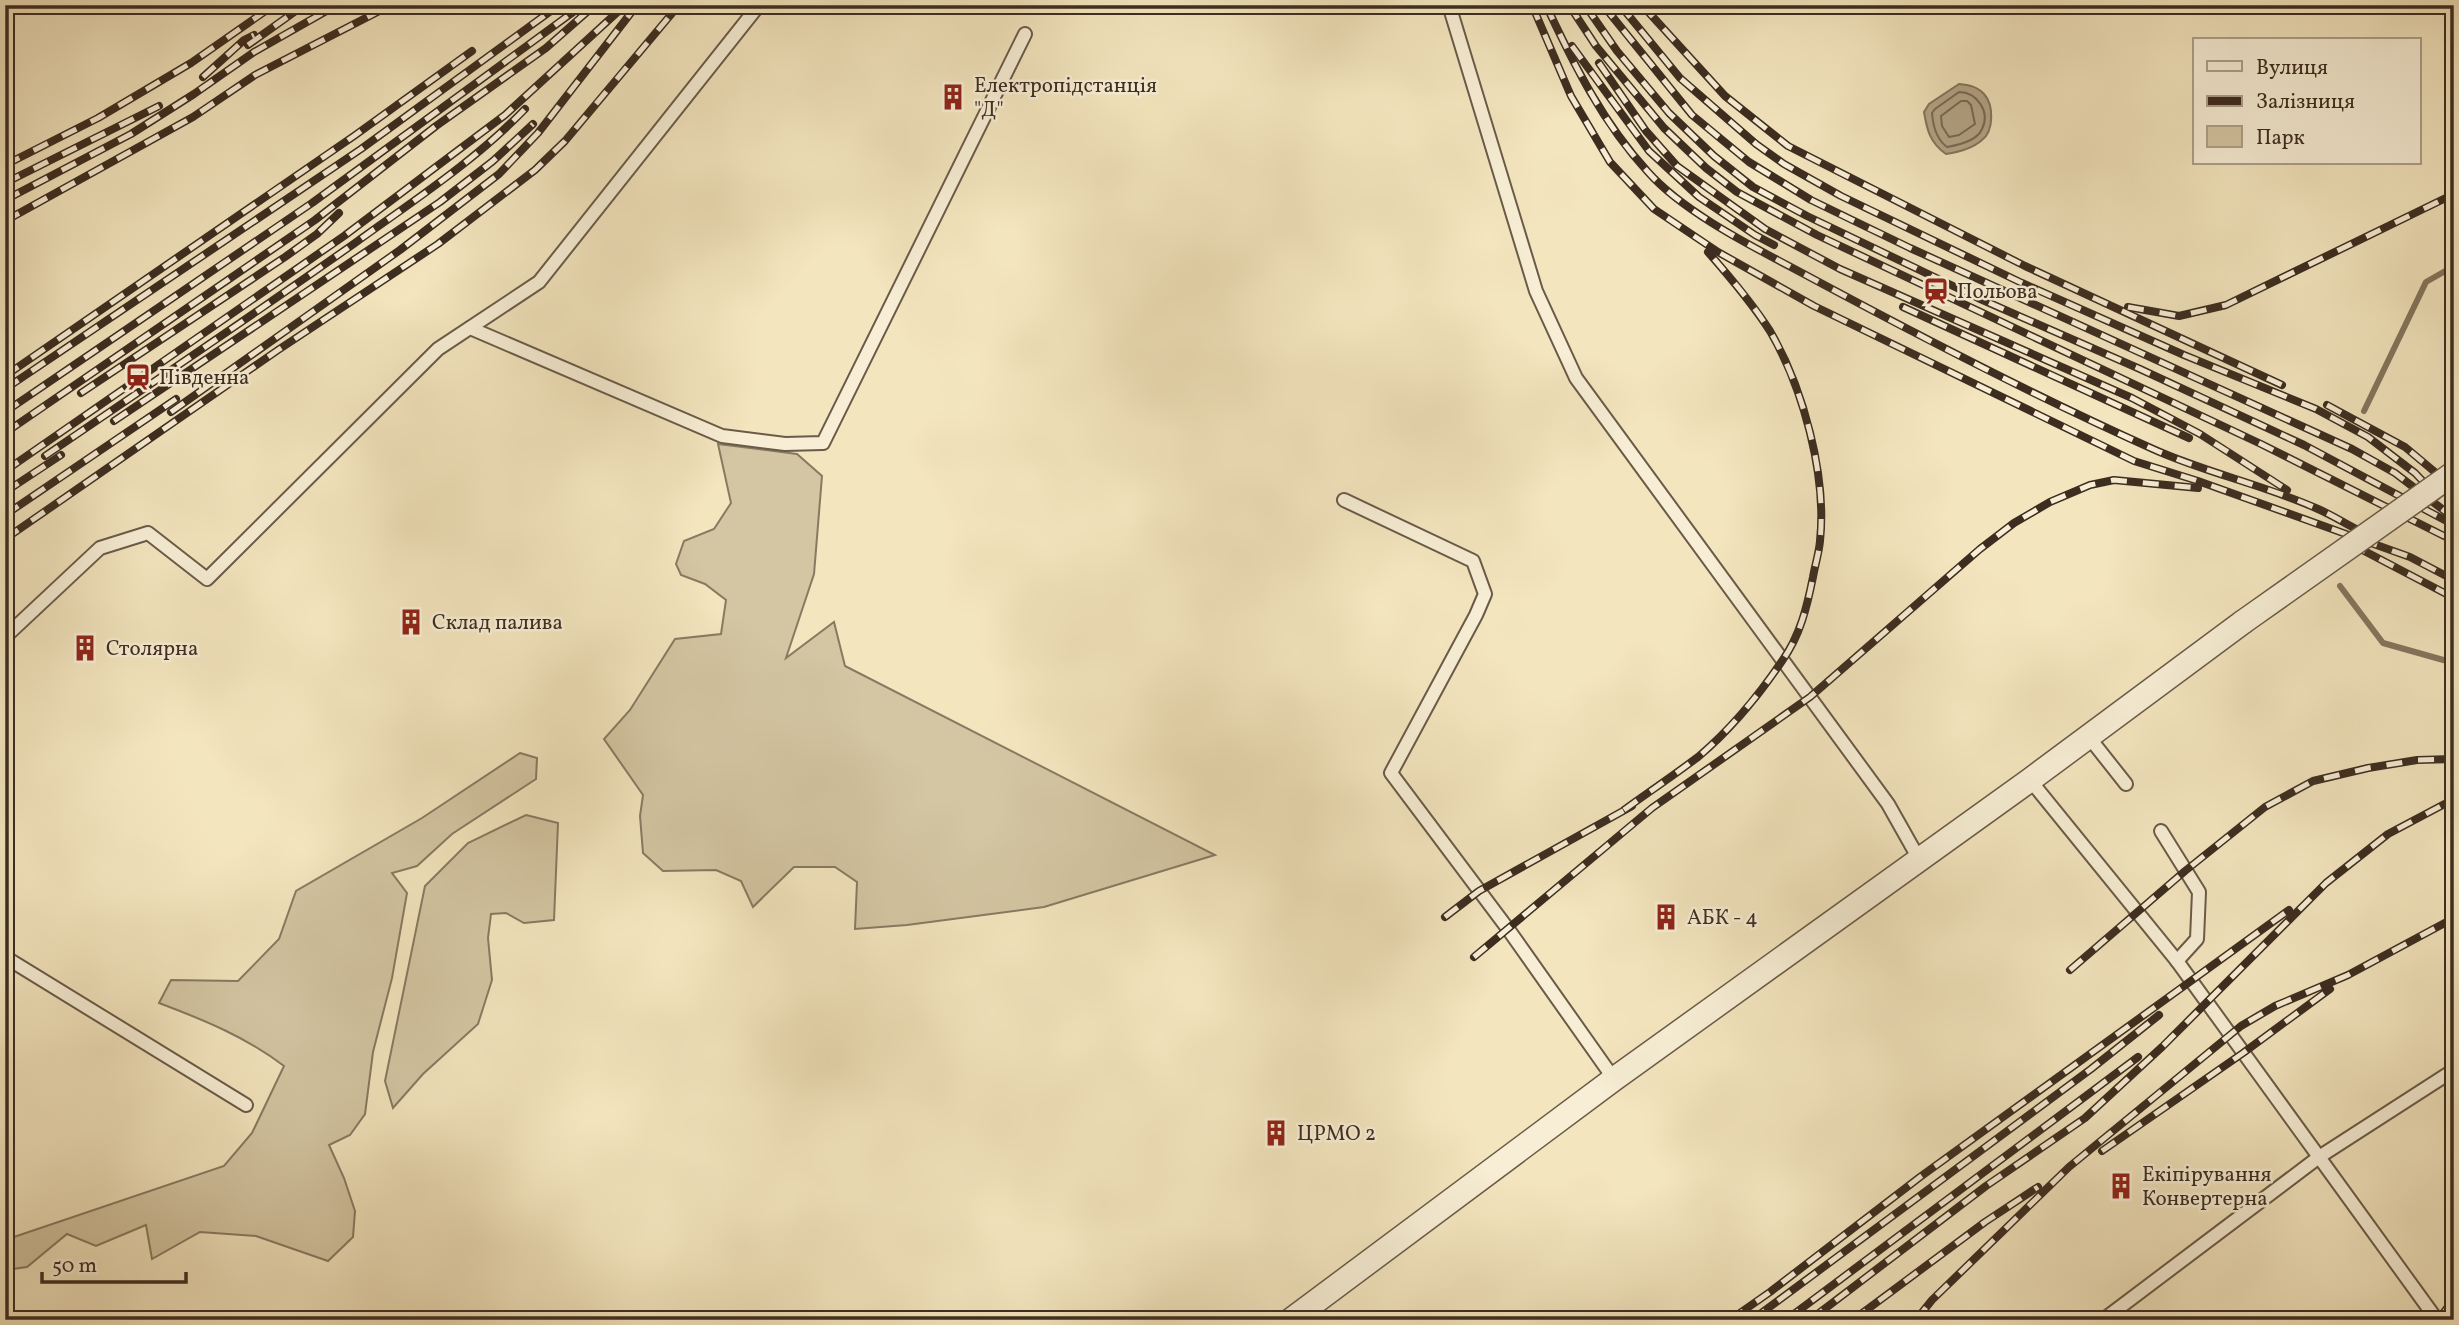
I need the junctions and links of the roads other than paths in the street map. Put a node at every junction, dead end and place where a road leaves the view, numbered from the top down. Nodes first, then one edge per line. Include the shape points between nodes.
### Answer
1 (758, 5) edge
2 (1449, 5) edge
3 (1025, 34) dead end
4 (470, 328) junction
5 (2454, 473) edge
6 (1344, 500) dead end
7 (5, 637) edge
8 (2088, 736) junction
9 (2030, 780) junction
10 (2126, 785) dead end
11 (2161, 831) dead end
12 (1919, 859) junction
13 (5, 957) edge
14 (2177, 961) junction
15 (2454, 1070) edge
16 (1614, 1079) junction
17 (246, 1105) dead end
18 (2319, 1157) junction
19 (1291, 1320) edge
20 (2103, 1320) edge
21 (2437, 1320) edge

1 - 4 lane via 539,282
2 - 12 lane via 1536,291 1576,378 1888,804
3 - 4 lane via 823,443 785,444 722,436
4 - 7 lane via 439,349 207,579 148,533 100,548
5 - 8 street, bridge
6 - 16 lane via 1473,562 1485,594 1391,773
8 - 9 street
8 - 10 lane
9 - 12 street
9 - 14 lane
11 - 14 lane via 2199,892 2197,939
12 - 16 street
13 - 17 lane
14 - 18 lane
15 - 18 lane
16 - 19 street
18 - 20 lane
18 - 21 lane

